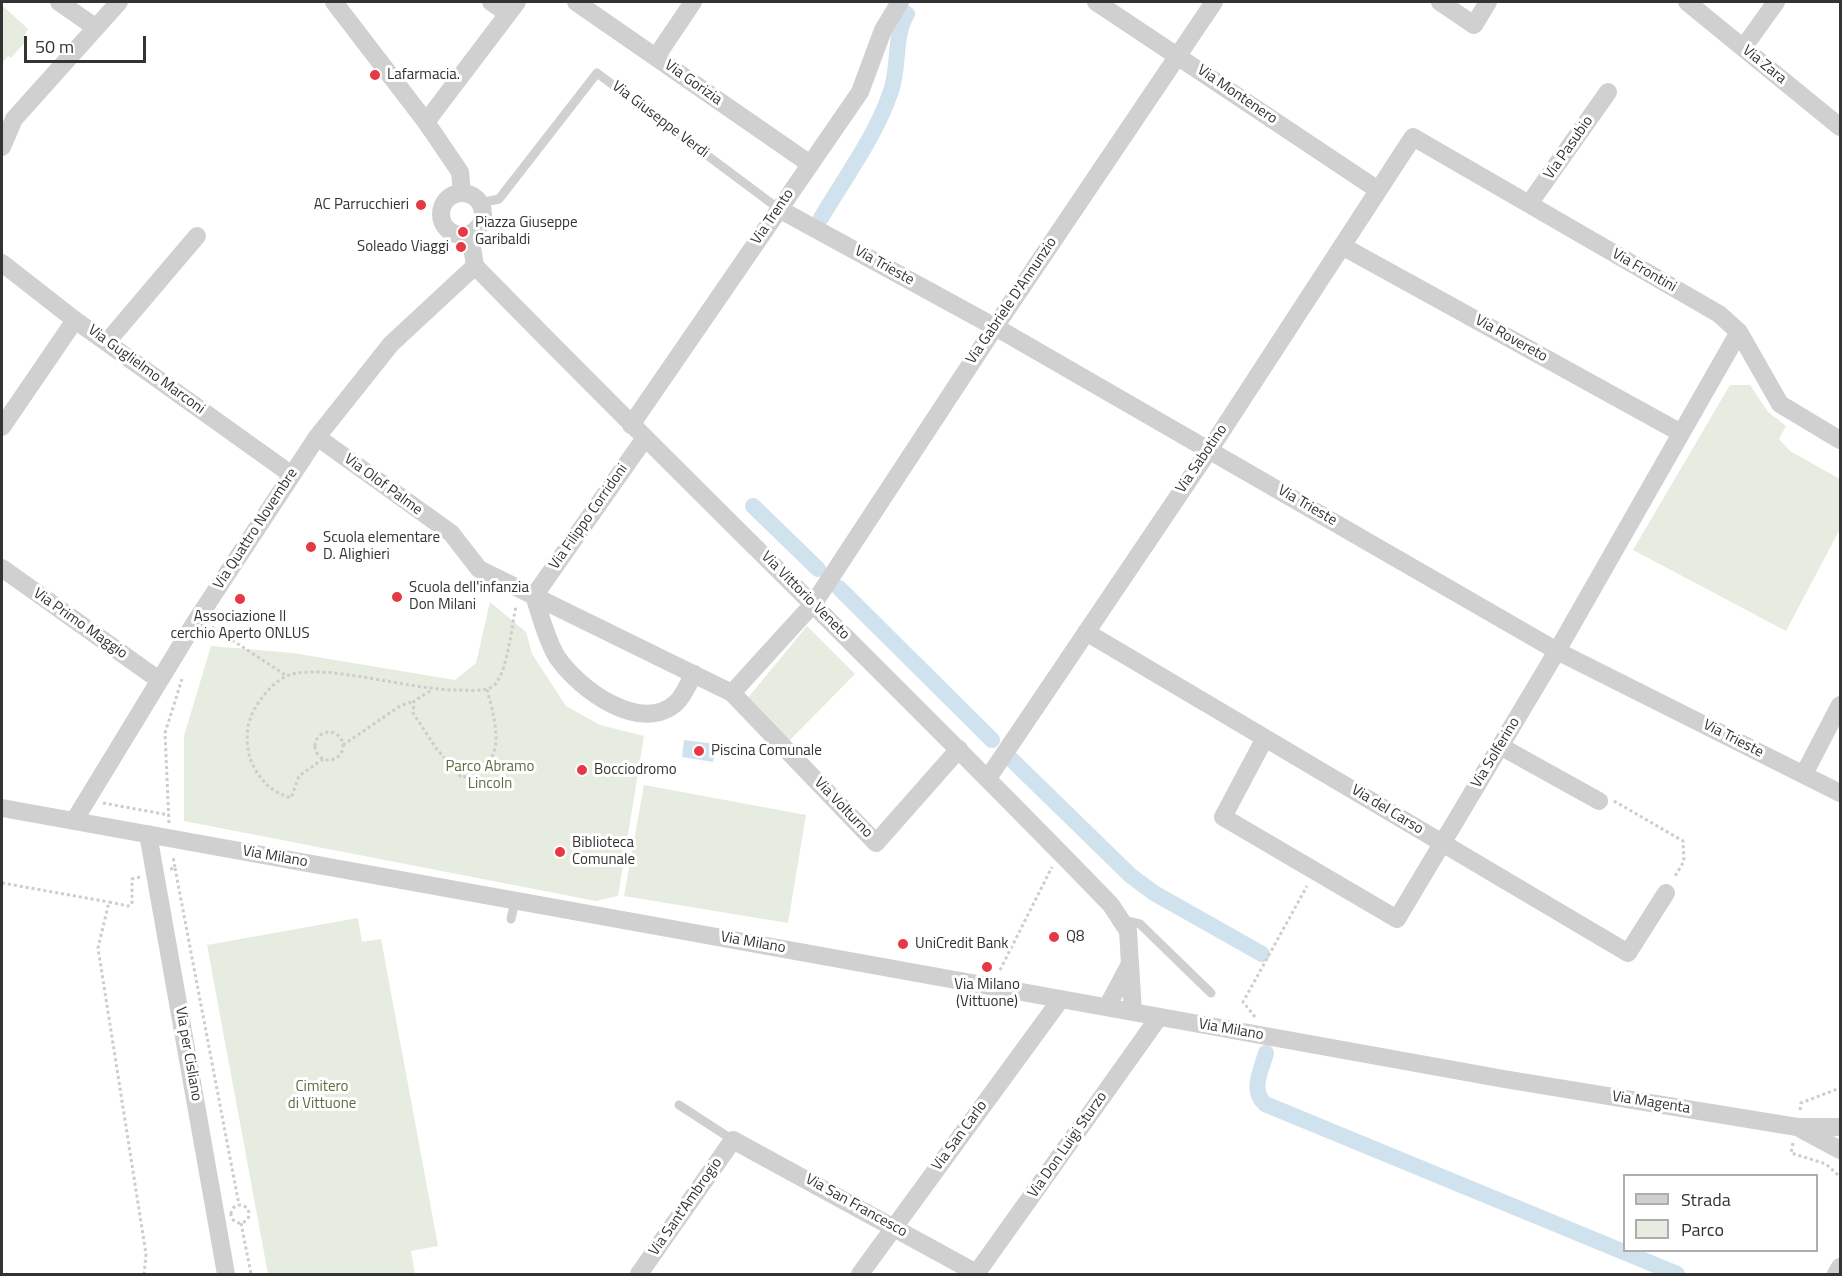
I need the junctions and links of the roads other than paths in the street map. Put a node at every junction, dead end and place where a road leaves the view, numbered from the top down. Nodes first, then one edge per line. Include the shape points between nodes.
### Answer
1 (59, 2) edge
2 (119, 2) edge
3 (333, 2) edge
4 (491, 2) edge
5 (576, 2) edge
6 (693, 2) edge
7 (900, 2) edge
8 (1096, 2) edge
9 (1214, 2) edge
10 (1440, 2) edge
11 (1488, 2) edge
12 (1687, 2) edge
13 (1776, 2) edge
14 (513, 8) edge
15 (95, 27) junction
16 (1743, 48) junction
17 (1178, 56) junction
18 (656, 57) junction
19 (1608, 92) dead end
20 (8, 115) edge
21 (426, 122) junction
22 (1840, 127) edge
23 (1413, 137) joint
24 (2, 147) edge
25 (810, 164) junction
26 (1378, 190) junction
27 (462, 193) junction
28 (480, 203) junction
29 (1529, 204) junction
30 (779, 209) junction
31 (470, 234) junction
32 (196, 236) dead end
33 (1342, 246) junction
34 (2, 263) edge
35 (475, 266) junction
36 (75, 320) junction
37 (995, 327) junction
38 (1739, 332) junction
39 (106, 342) junction
40 (631, 425) junction
41 (2, 427) edge
42 (1681, 433) junction
43 (317, 437) junction
44 (645, 438) junction
45 (1840, 440) edge
46 (1209, 449) junction
47 (292, 475) junction
48 (2, 568) edge
49 (526, 593) junction
50 (814, 603) junction
51 (1086, 632) junction
52 (1557, 651) junction
53 (694, 674) junction
54 (159, 680) junction
55 (732, 693) junction
56 (1840, 705) edge
57 (1265, 738) junction
58 (1500, 746) junction
59 (959, 749) junction
60 (1804, 774) junction
61 (988, 778) junction
62 (1840, 793) edge
63 (1599, 801) road end
64 (2, 808) edge
65 (74, 821) junction
66 (148, 834) junction
67 (1442, 843) junction
68 (1666, 893) road end
69 (515, 901) junction
70 (511, 919) dead end
71 (1123, 920) junction
72 (1130, 964) junction
73 (1210, 993) dead end
74 (1061, 999) junction
75 (1107, 1007) junction
76 (1133, 1012) junction
77 (1159, 1017) junction
78 (1504, 1079) joint
79 (679, 1105) dead end
80 (1797, 1127) junction
81 (1840, 1127) edge
82 (734, 1140) junction
83 (1840, 1150) edge
84 (894, 1227) junction
85 (1840, 1267) edge
86 (977, 1274) edge
87 (226, 1275) edge
88 (639, 1275) edge
89 (860, 1275) edge
90 (1836, 1275) edge

1 - 15 street
2 - 15 street
3 - 21 street
4 - 14 street
5 - 18 street, Via Gorizia
6 - 18 street
7 - 25 street, Via Trento via 883,30 860,92
8 - 17 street, Via Montenero
9 - 17 street, Via Gabriele D'Annunzio
10 - 11 street via 1474,25
12 - 16 street, Via Zara
13 - 16 street
14 - 21 street
15 - 20 street
16 - 22 street, Via Zara
17 - 26 street, Via Montenero
17 - 37 street, Via Gabriele D'Annunzio
18 - 25 street, Via Gorizia
19 - 29 street, Via Pasubio
20 - 24 street
21 - 27 street via 460,172
23 - 26 street, Via Sabotino
23 - 29 street, Via Frontini
25 - 30 street, Via Trento
26 - 33 street, Via Sabotino
27 - 28 street
27 - 31 street via 448,198 441,215 450,232
28 - 30 lane, Via Giuseppe Verdi via 499,199 597,74
28 - 31 street via 483,218
29 - 38 street, Via Frontini via 1719,314
30 - 37 street, Via Trieste
30 - 40 street, Via Trento
31 - 35 street
32 - 39 street
33 - 42 street, Via Rovereto
33 - 46 street, Via Sabotino
34 - 36 street, Via Guglielmo Marconi
35 - 40 street, Via Vittorio Veneto
35 - 43 street, Via Quattro Novembre via 391,344
36 - 39 street, Via Guglielmo Marconi
36 - 41 street
37 - 46 street, Via Trieste
37 - 50 street, Via Gabriele D'Annunzio
38 - 42 street, Via Solferino
38 - 45 street, Via Frontini via 1780,404
39 - 47 street, Via Guglielmo Marconi
40 - 44 street, Via Vittorio Veneto
42 - 52 street, Via Solferino
43 - 47 street, Via Quattro Novembre
43 - 49 street, Via Olof Palme via 451,533 479,569
44 - 49 street, Via Filippo Corridoni
44 - 50 street, Via Vittorio Veneto
46 - 51 street, Via Sabotino
46 - 52 street, Via Trieste
47 - 54 street, Via Quattro Novembre
48 - 54 street, Via Primo Maggio
49 - 53 street, Via Olof Palme
49 - 53 street via 556,655 573,679 596,697 624,709 656,713 677,702
50 - 55 street
50 - 59 street, Via Vittorio Veneto
51 - 57 street, Via del Carso
51 - 61 street, Via Sabotino
52 - 58 street, Via Solferino
52 - 60 street, Via Trieste
53 - 55 street, Via Olof Palme
54 - 65 street, Via Quattro Novembre
55 - 59 street, Via Volturno via 876,843
56 - 60 street
57 - 67 street, Via del Carso
57 - 67 street, Via Solferino via 1222,817 1397,919
58 - 63 street
58 - 67 street, Via Solferino
59 - 61 street, Via Vittorio Veneto
60 - 62 street, Via Trieste
61 - 71 street, Via Vittorio Veneto
64 - 65 street, Via Milano
65 - 66 street, Via Milano
66 - 69 street, Via Milano
66 - 87 street, Via per Cisliano
67 - 68 street, Via del Carso via 1628,952
69 - 70 lane
69 - 74 street, Via Milano
71 - 72 street, Via Vittorio Veneto via 1131,945
71 - 73 lane via 1140,924
72 - 75 street
72 - 76 street, Via Vittorio Veneto
74 - 75 street, Via Milano
74 - 84 street, Via San Carlo
75 - 76 street, Via Milano
76 - 77 street, Via Milano
77 - 78 street, Via Milano
77 - 86 street, Via Don Luigi Sturzo
78 - 80 street, Via Magenta
79 - 82 lane
80 - 81 street, Via Magenta
80 - 83 street, Via Magenta
82 - 84 street, Via San Francesco
82 - 88 street, Via Sant'Ambrogio
84 - 86 street, Via San Francesco
84 - 89 street, Via San Carlo
85 - 90 street

